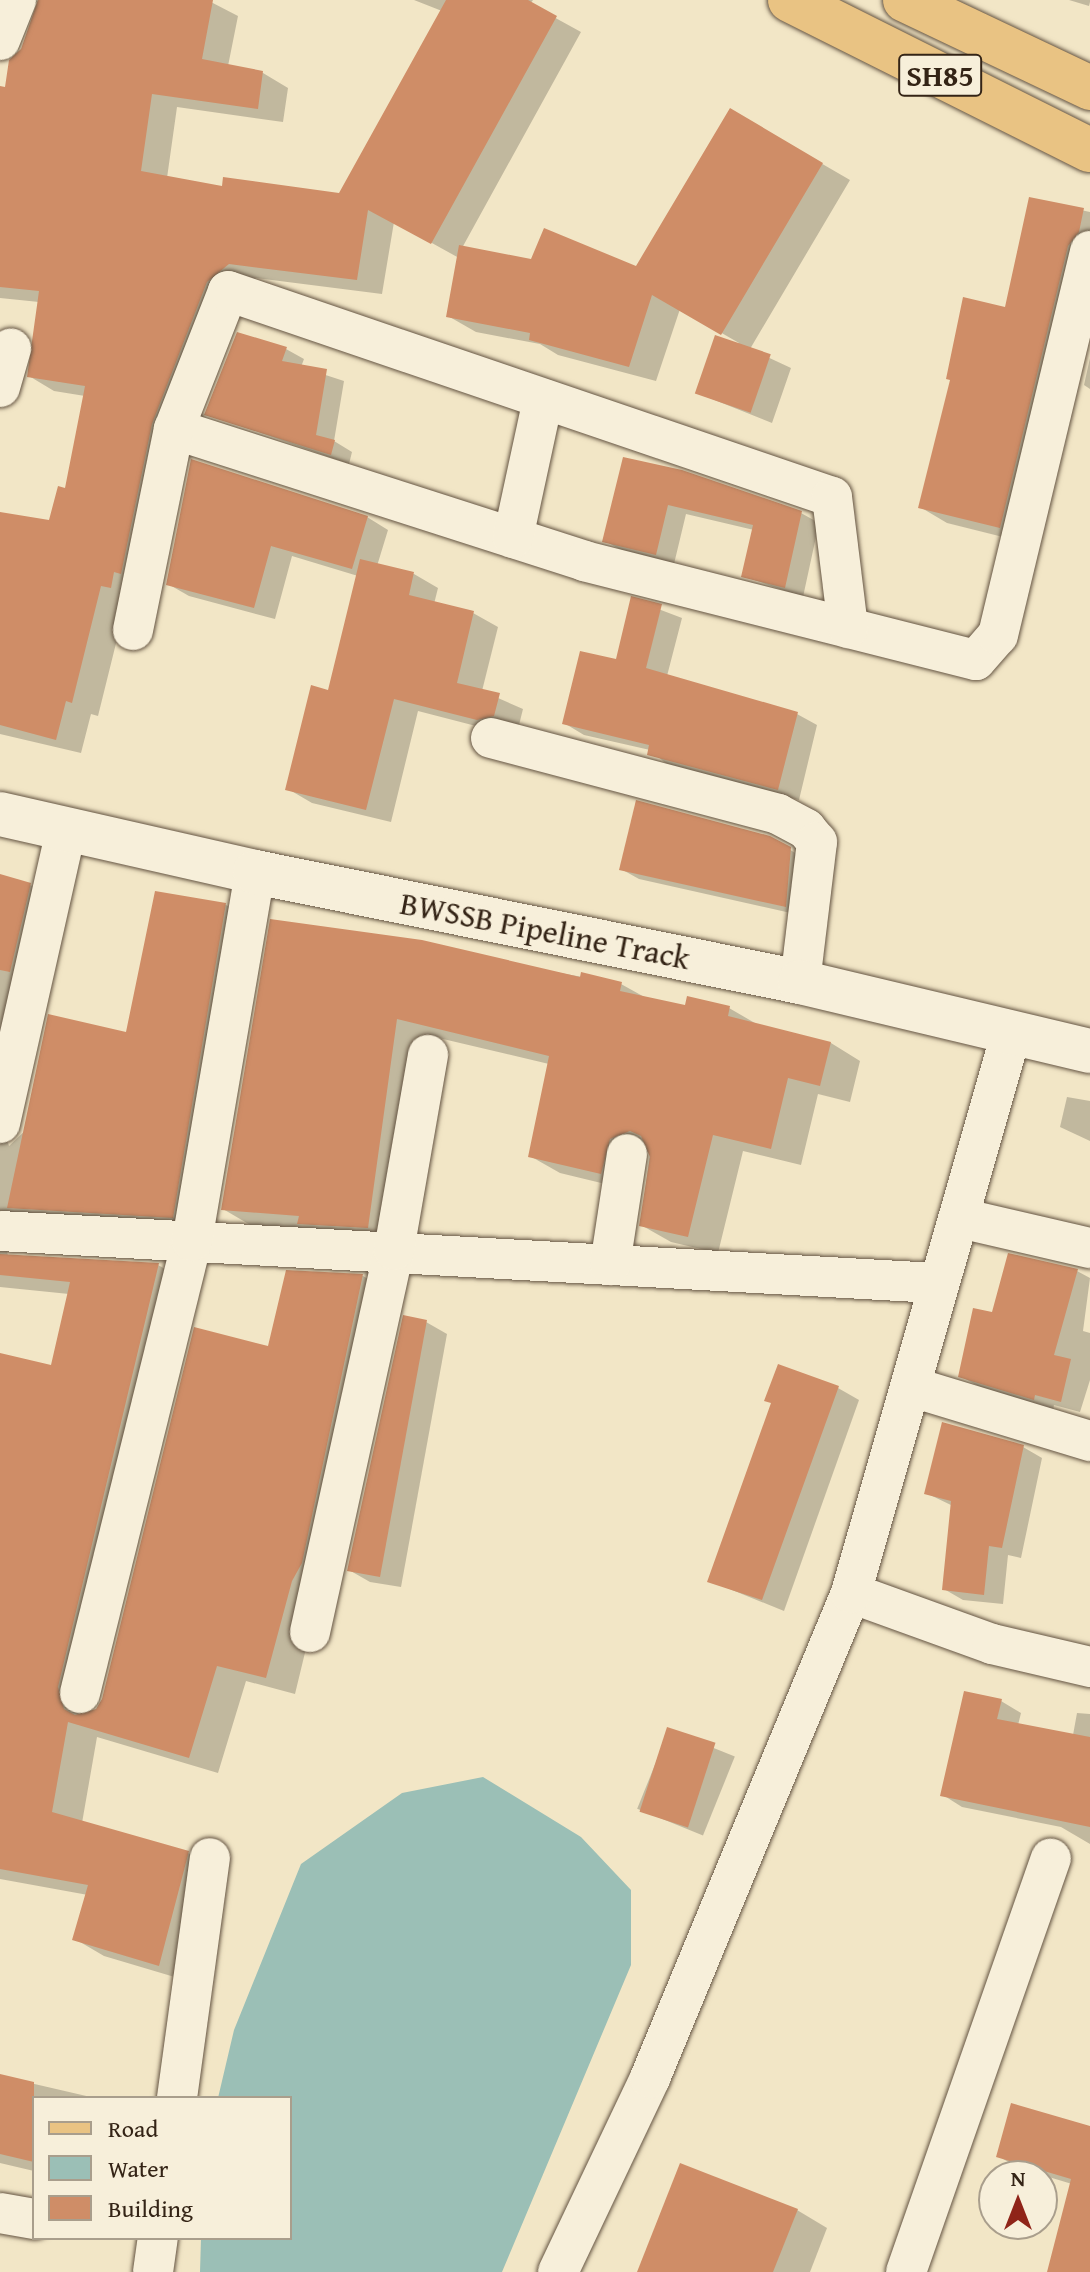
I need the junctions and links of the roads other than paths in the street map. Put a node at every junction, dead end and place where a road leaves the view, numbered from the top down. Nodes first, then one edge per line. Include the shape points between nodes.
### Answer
1 (16, 0) edge
2 (790, 0) edge
3 (905, 0) edge
4 (0, 40) edge
5 (1090, 88) edge
6 (1090, 150) edge
7 (1090, 251) edge
8 (543, 399) junction
9 (174, 429) junction
10 (513, 538) junction
11 (848, 628) junction
12 (133, 630) dead end
13 (491, 738) dead end
14 (0, 814) edge
15 (66, 831) junction
16 (255, 872) junction
17 (800, 982) junction
18 (1011, 1034) junction
19 (1090, 1051) edge
20 (428, 1055) dead end
21 (0, 1123) edge
22 (627, 1154) dead end
23 (960, 1218) junction
24 (0, 1231) edge
25 (192, 1241) junction
26 (1090, 1248) edge
27 (394, 1250) junction
28 (610, 1265) junction
29 (937, 1283) junction
30 (912, 1387) junction
31 (1090, 1441) edge
32 (851, 1593) junction
33 (310, 1632) dead end
34 (1090, 1667) edge
35 (80, 1693) dead end
36 (210, 1858) dead end
37 (1051, 1859) dead end
38 (177, 2096) edge
39 (0, 2213) edge
40 (32, 2219) edge
41 (558, 2272) edge
42 (906, 2272) edge

1 - 4 street
2 - 6 main road, SH85
3 - 5 main road, SH85
7 - 11 street via 998,635 976,660
8 - 9 street via 228,291
8 - 10 street
8 - 11 street via 832,497
9 - 10 street
9 - 12 street
10 - 11 street
13 - 17 street via 778,814 806,829 817,842
14 - 15 street, BWSSB Pipeline Track
15 - 16 street, BWSSB Pipeline Track
15 - 21 street
16 - 17 street, BWSSB Pipeline Track
16 - 25 street
17 - 18 street, BWSSB Pipeline Track
18 - 19 street, BWSSB Pipeline Track
18 - 23 street
20 - 27 street
22 - 28 street
23 - 26 street
23 - 29 street
24 - 25 street
25 - 27 street
25 - 35 street
27 - 28 street
27 - 33 street
28 - 29 street
29 - 30 street
30 - 31 street
30 - 32 street
32 - 34 street via 992,1644
32 - 41 street via 650,2078
36 - 38 street
37 - 42 street
39 - 40 street

